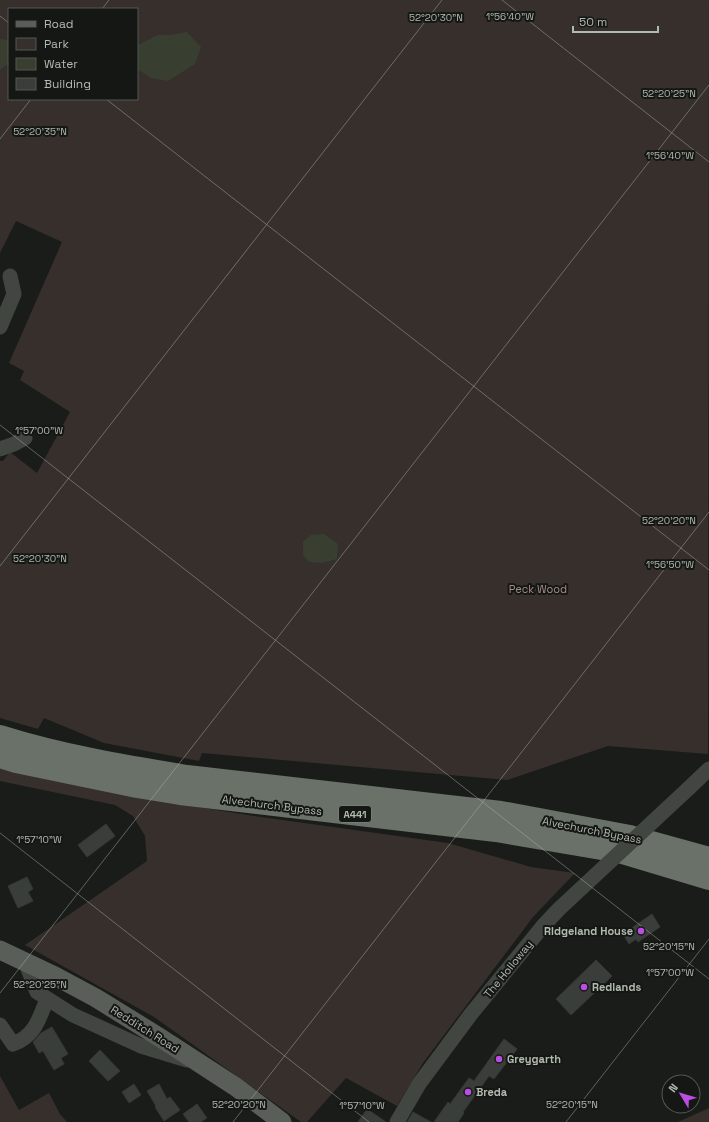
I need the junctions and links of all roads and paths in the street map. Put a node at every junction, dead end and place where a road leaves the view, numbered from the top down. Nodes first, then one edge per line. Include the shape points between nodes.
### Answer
1 (10, 276) dead end
2 (0, 327) edge
3 (25, 438) dead end
4 (0, 449) edge
5 (0, 736) edge
6 (0, 757) edge
7 (709, 769) edge
8 (709, 858) edge
9 (709, 878) edge
10 (0, 950) edge
11 (25, 961) junction
12 (47, 999) junction
13 (0, 1025) edge
14 (200, 1064) junction
15 (282, 1122) edge
16 (397, 1122) edge

1 - 2 street via 14,294
3 - 4 street
5 - 8 highway, Alvechurch Bypass / A441 via 56,751 187,776 501,812 630,836
6 - 9 highway, Alvechurch Bypass / A441 via 180,794 496,831 619,852
7 - 16 street, The Holloway, bridge via 543,926 466,1020 419,1084
10 - 11 main road, Redditch Road
11 - 12 street via 37,992
11 - 14 main road, Redditch Road via 96,998
12 - 13 street via 32,1031 23,1040 13,1044
12 - 14 street via 73,1015 140,1046
14 - 15 main road, Redditch Road via 236,1087

